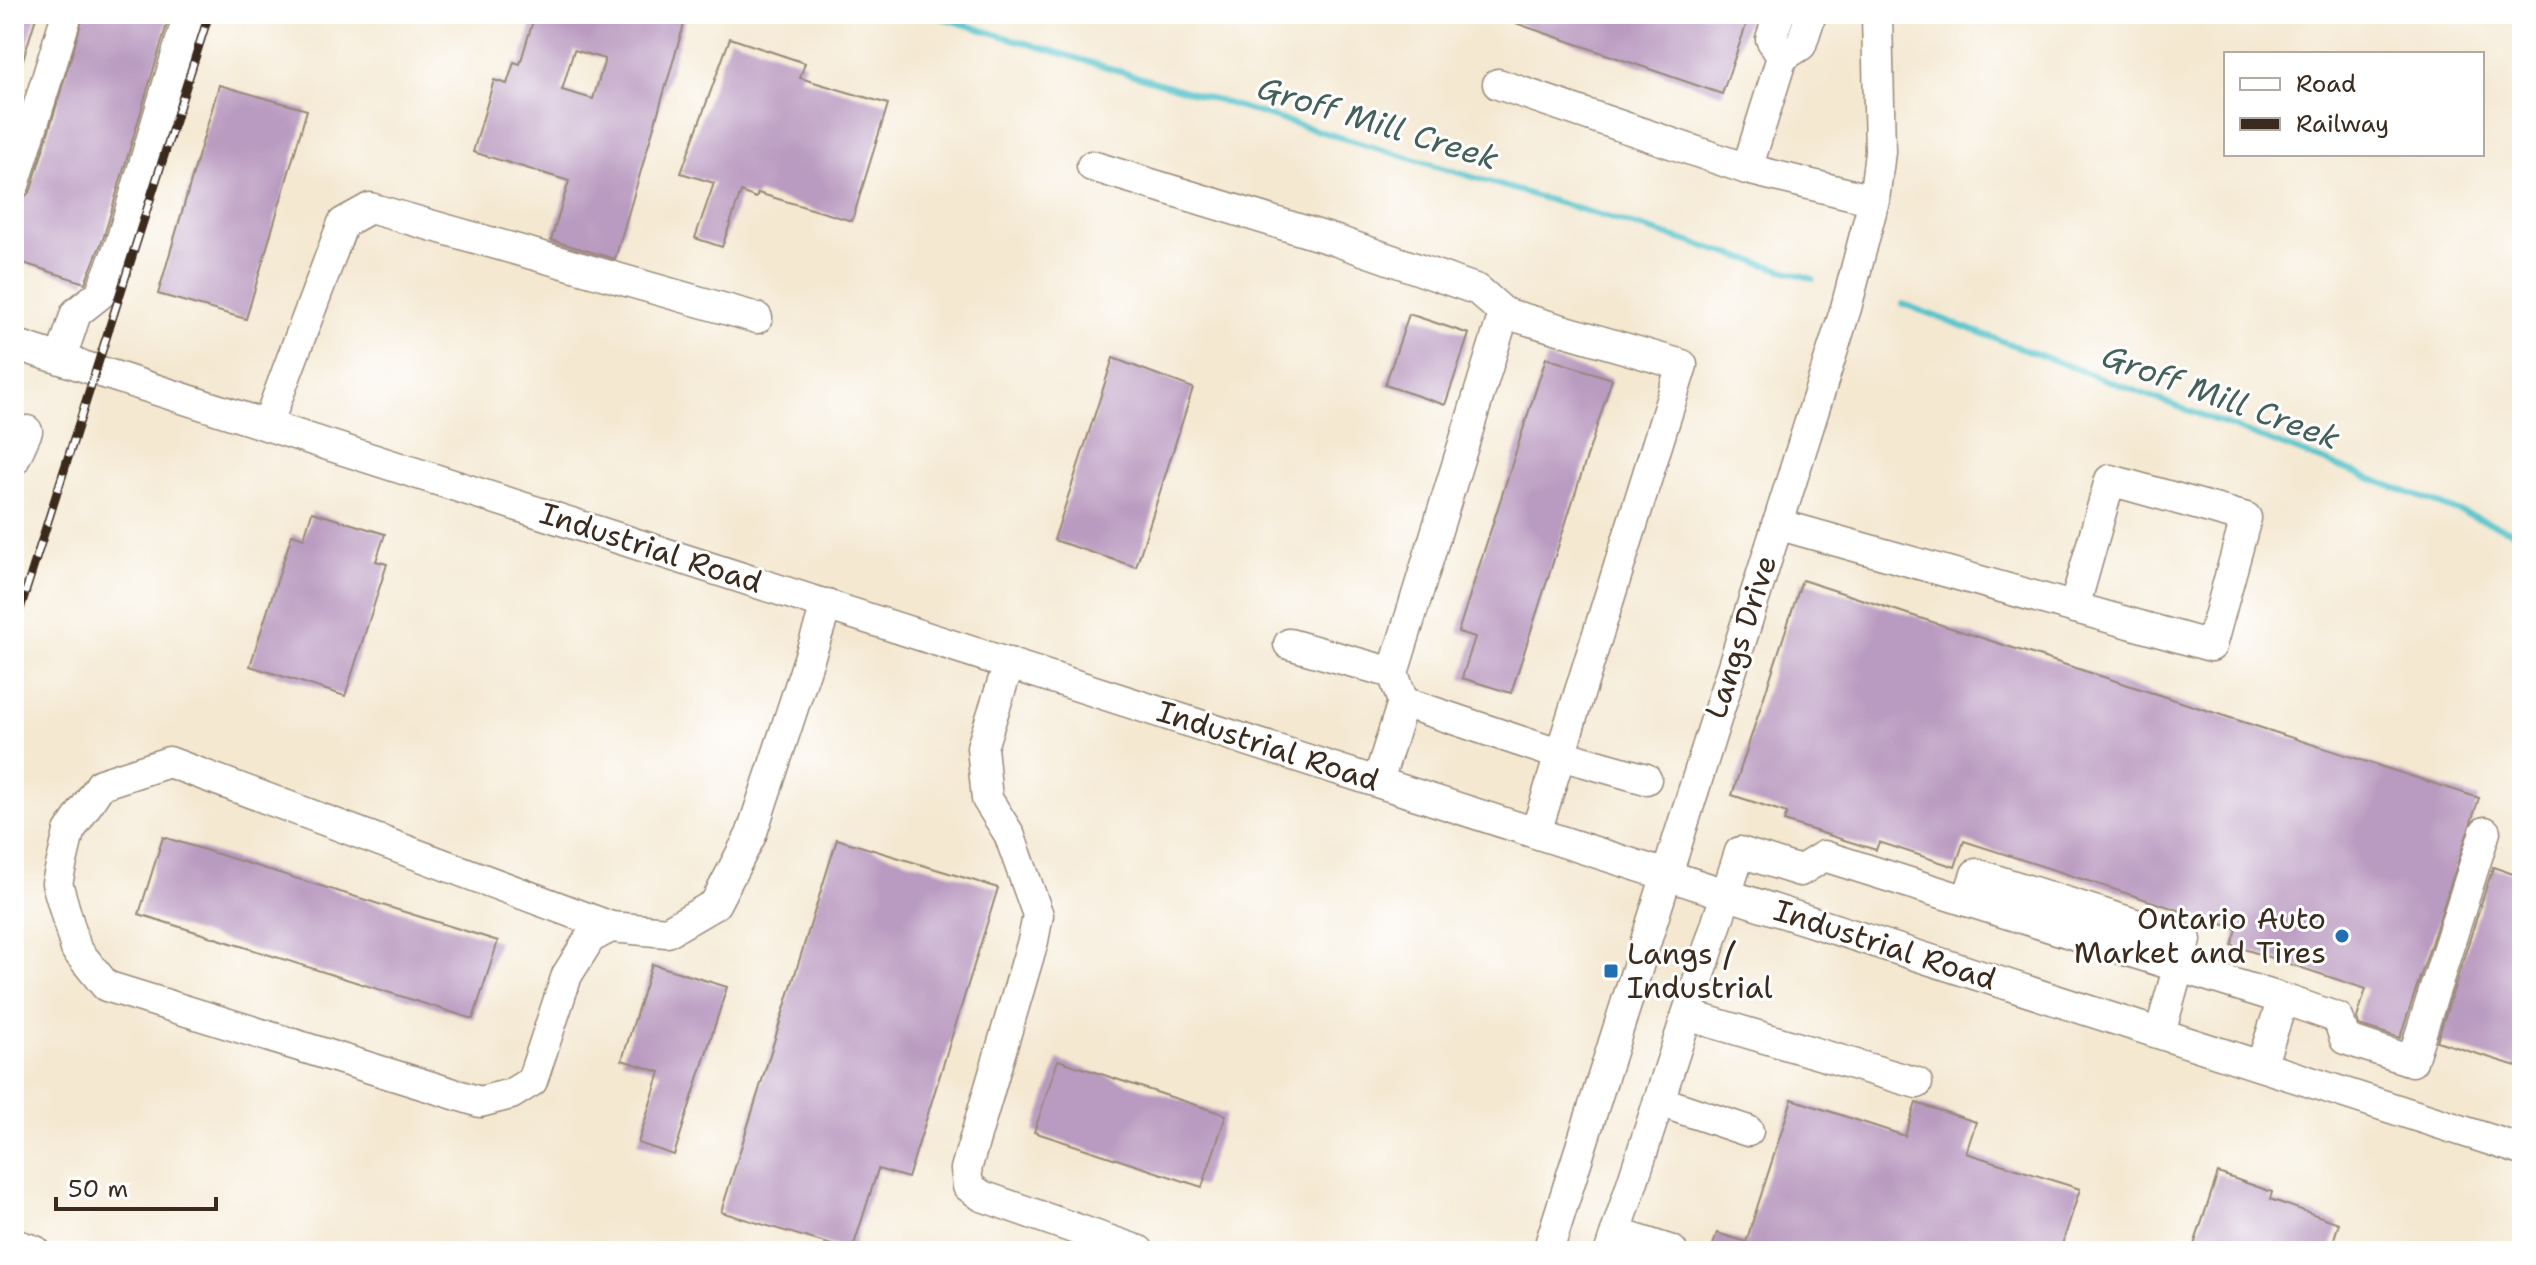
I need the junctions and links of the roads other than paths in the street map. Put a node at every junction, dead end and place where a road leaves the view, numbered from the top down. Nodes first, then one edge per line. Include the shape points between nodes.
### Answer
1 (67, 14) edge
2 (189, 14) edge
3 (1779, 14) edge
4 (1811, 14) edge
5 (1877, 14) edge
6 (1782, 57) junction
7 (1498, 84) dead end
8 (1092, 166) dead end
9 (1747, 169) junction
10 (14, 185) edge
11 (1874, 200) junction
12 (1504, 313) junction
13 (757, 318) dead end
14 (16, 350) edge
15 (61, 358) junction
16 (267, 425) junction
17 (27, 431) dead end
18 (14, 460) edge
19 (1777, 524) junction
20 (827, 604) junction
21 (2074, 608) junction
22 (1289, 644) dead end
23 (1009, 663) junction
24 (1393, 673) junction
25 (1403, 702) junction
26 (1561, 755) junction
27 (1646, 779) dead end
28 (1378, 781) junction
29 (1536, 832) junction
30 (2485, 832) dead end
31 (1667, 874) junction
32 (1727, 893) junction
33 (611, 927) junction
34 (2179, 968) junction
35 (2283, 999) junction
36 (1687, 1015) junction
37 (2160, 1033) junction
38 (2356, 1043) junction
39 (2412, 1061) junction
40 (2261, 1066) junction
41 (1917, 1083) dead end
42 (2341, 1091) junction
43 (1659, 1101) junction
44 (2395, 1109) junction
45 (1748, 1131) dead end
46 (2522, 1150) edge
47 (1613, 1242) edge
48 (14, 1244) edge
49 (35, 1251) edge
50 (1139, 1251) edge
51 (1548, 1251) edge
52 (1672, 1251) edge

1 - 10 street
2 - 15 street via 120,245 100,294 76,313
3 - 6 street via 1771,39
4 - 6 street via 1801,45
5 - 11 street, Langs Drive via 1880,152
6 - 9 street
7 - 9 street
8 - 12 street via 1478,290
9 - 11 street
11 - 19 street, Langs Drive via 1846,308
12 - 24 street
12 - 26 street via 1682,365
13 - 16 street via 370,208 343,223
14 - 15 street, Industrial Road
15 - 16 street, Industrial Road
16 - 20 street, Industrial Road
17 - 18 street
19 - 21 street
19 - 31 street, Langs Drive
20 - 23 street, Industrial Road
20 - 33 street via 751,835 715,904 667,932
21 - 21 street via 2211,646 2246,518 2110,480
22 - 24 street
23 - 28 street, Industrial Road
23 - 50 street via 982,747 987,799 1009,834 1038,915 966,1169 968,1186 982,1196
24 - 25 street
25 - 26 street
25 - 28 street
26 - 27 street
26 - 29 street
28 - 29 street, Industrial Road
29 - 31 street, Industrial Road
30 - 39 street
31 - 32 street, Industrial Road
31 - 51 street, Langs Drive
32 - 34 street via 1740,852 1800,871 1824,856
32 - 36 street
32 - 37 street, Industrial Road
33 - 33 street via 590,938 567,975 532,1081 511,1094 480,1102 106,986 76,949 57,883 69,832 101,784 169,762
34 - 35 street
34 - 37 street
35 - 38 street via 2338,1018 2345,1039
35 - 40 street
36 - 41 street
36 - 43 street
37 - 40 street, Industrial Road
38 - 39 street
38 - 42 street
39 - 44 street
40 - 42 street, Industrial Road
42 - 44 street, Industrial Road
43 - 45 street
43 - 47 street
44 - 46 street, Industrial Road
47 - 52 street
48 - 49 street

